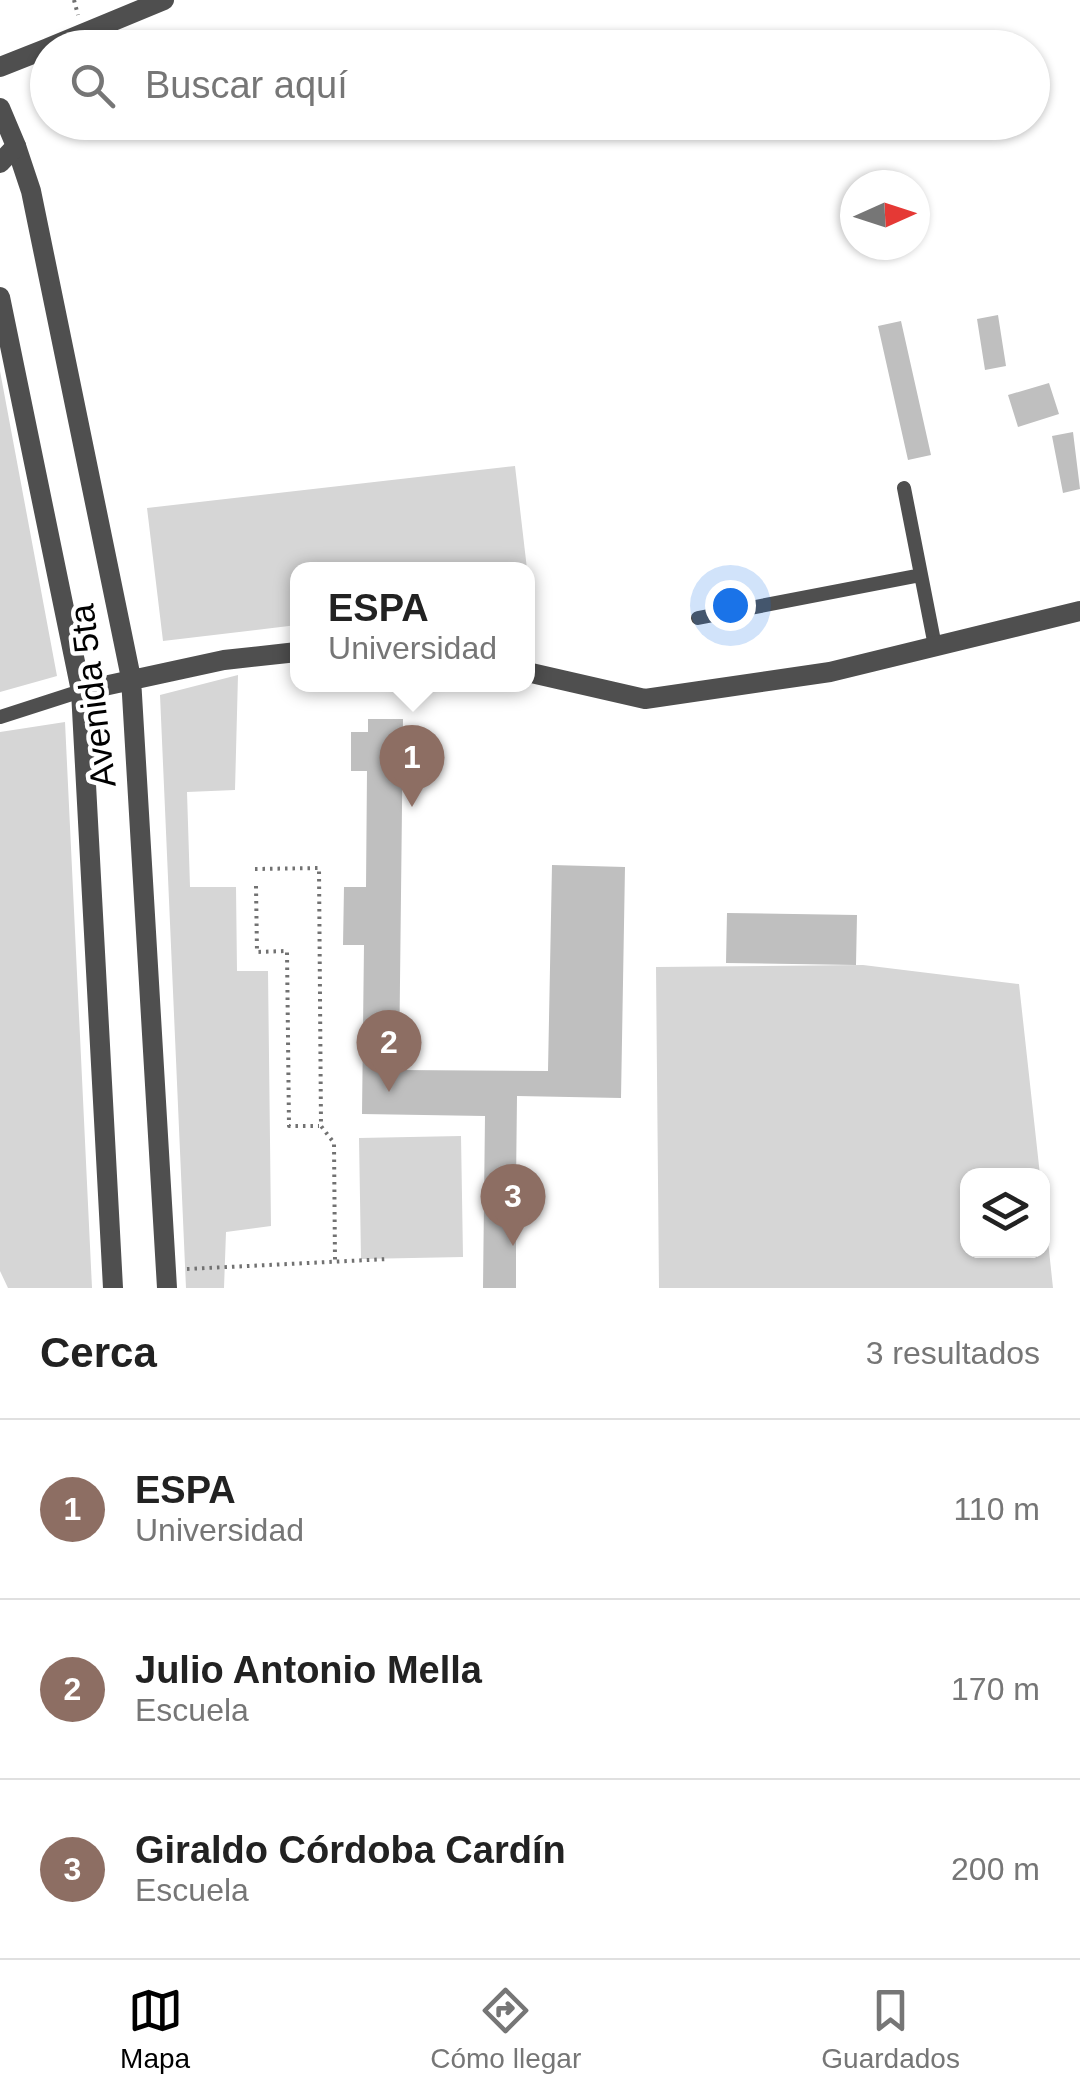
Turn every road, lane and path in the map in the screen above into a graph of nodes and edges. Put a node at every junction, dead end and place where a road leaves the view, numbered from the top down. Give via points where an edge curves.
1 (164, 0) edge
2 (92, 30) edge
3 (30, 55) edge
4 (0, 67) edge
5 (0, 108) edge
6 (16, 146) junction
7 (0, 164) edge
8 (0, 297) edge
9 (904, 488) dead end
10 (922, 575) junction
11 (1080, 611) edge
12 (698, 618) dead end
13 (936, 646) junction
14 (290, 653) edge
15 (535, 674) edge
16 (130, 678) junction
17 (81, 691) junction
18 (0, 717) edge
19 (256, 869) dead end
20 (256, 886) dead end
21 (321, 1126) junction
22 (386, 1258) dead end
23 (335, 1260) junction
24 (166, 1279) edge
25 (113, 1288) edge

1 - 2 street
3 - 4 street
5 - 6 street, Avenida 5ta
6 - 7 street
6 - 16 street, Avenida 5ta via 35,209
8 - 17 street, Avenida 5ta
9 - 10 lane
10 - 12 lane
10 - 13 lane
11 - 13 street
13 - 15 street via 830,672 644,700
14 - 16 street
16 - 17 street
16 - 24 street, Avenida 5ta
17 - 18 lane
17 - 25 street, Avenida 5ta
19 - 21 path via 319,868
20 - 21 path via 257,952 287,952 289,1126
21 - 23 path via 334,1143
22 - 23 path
23 - 24 path

